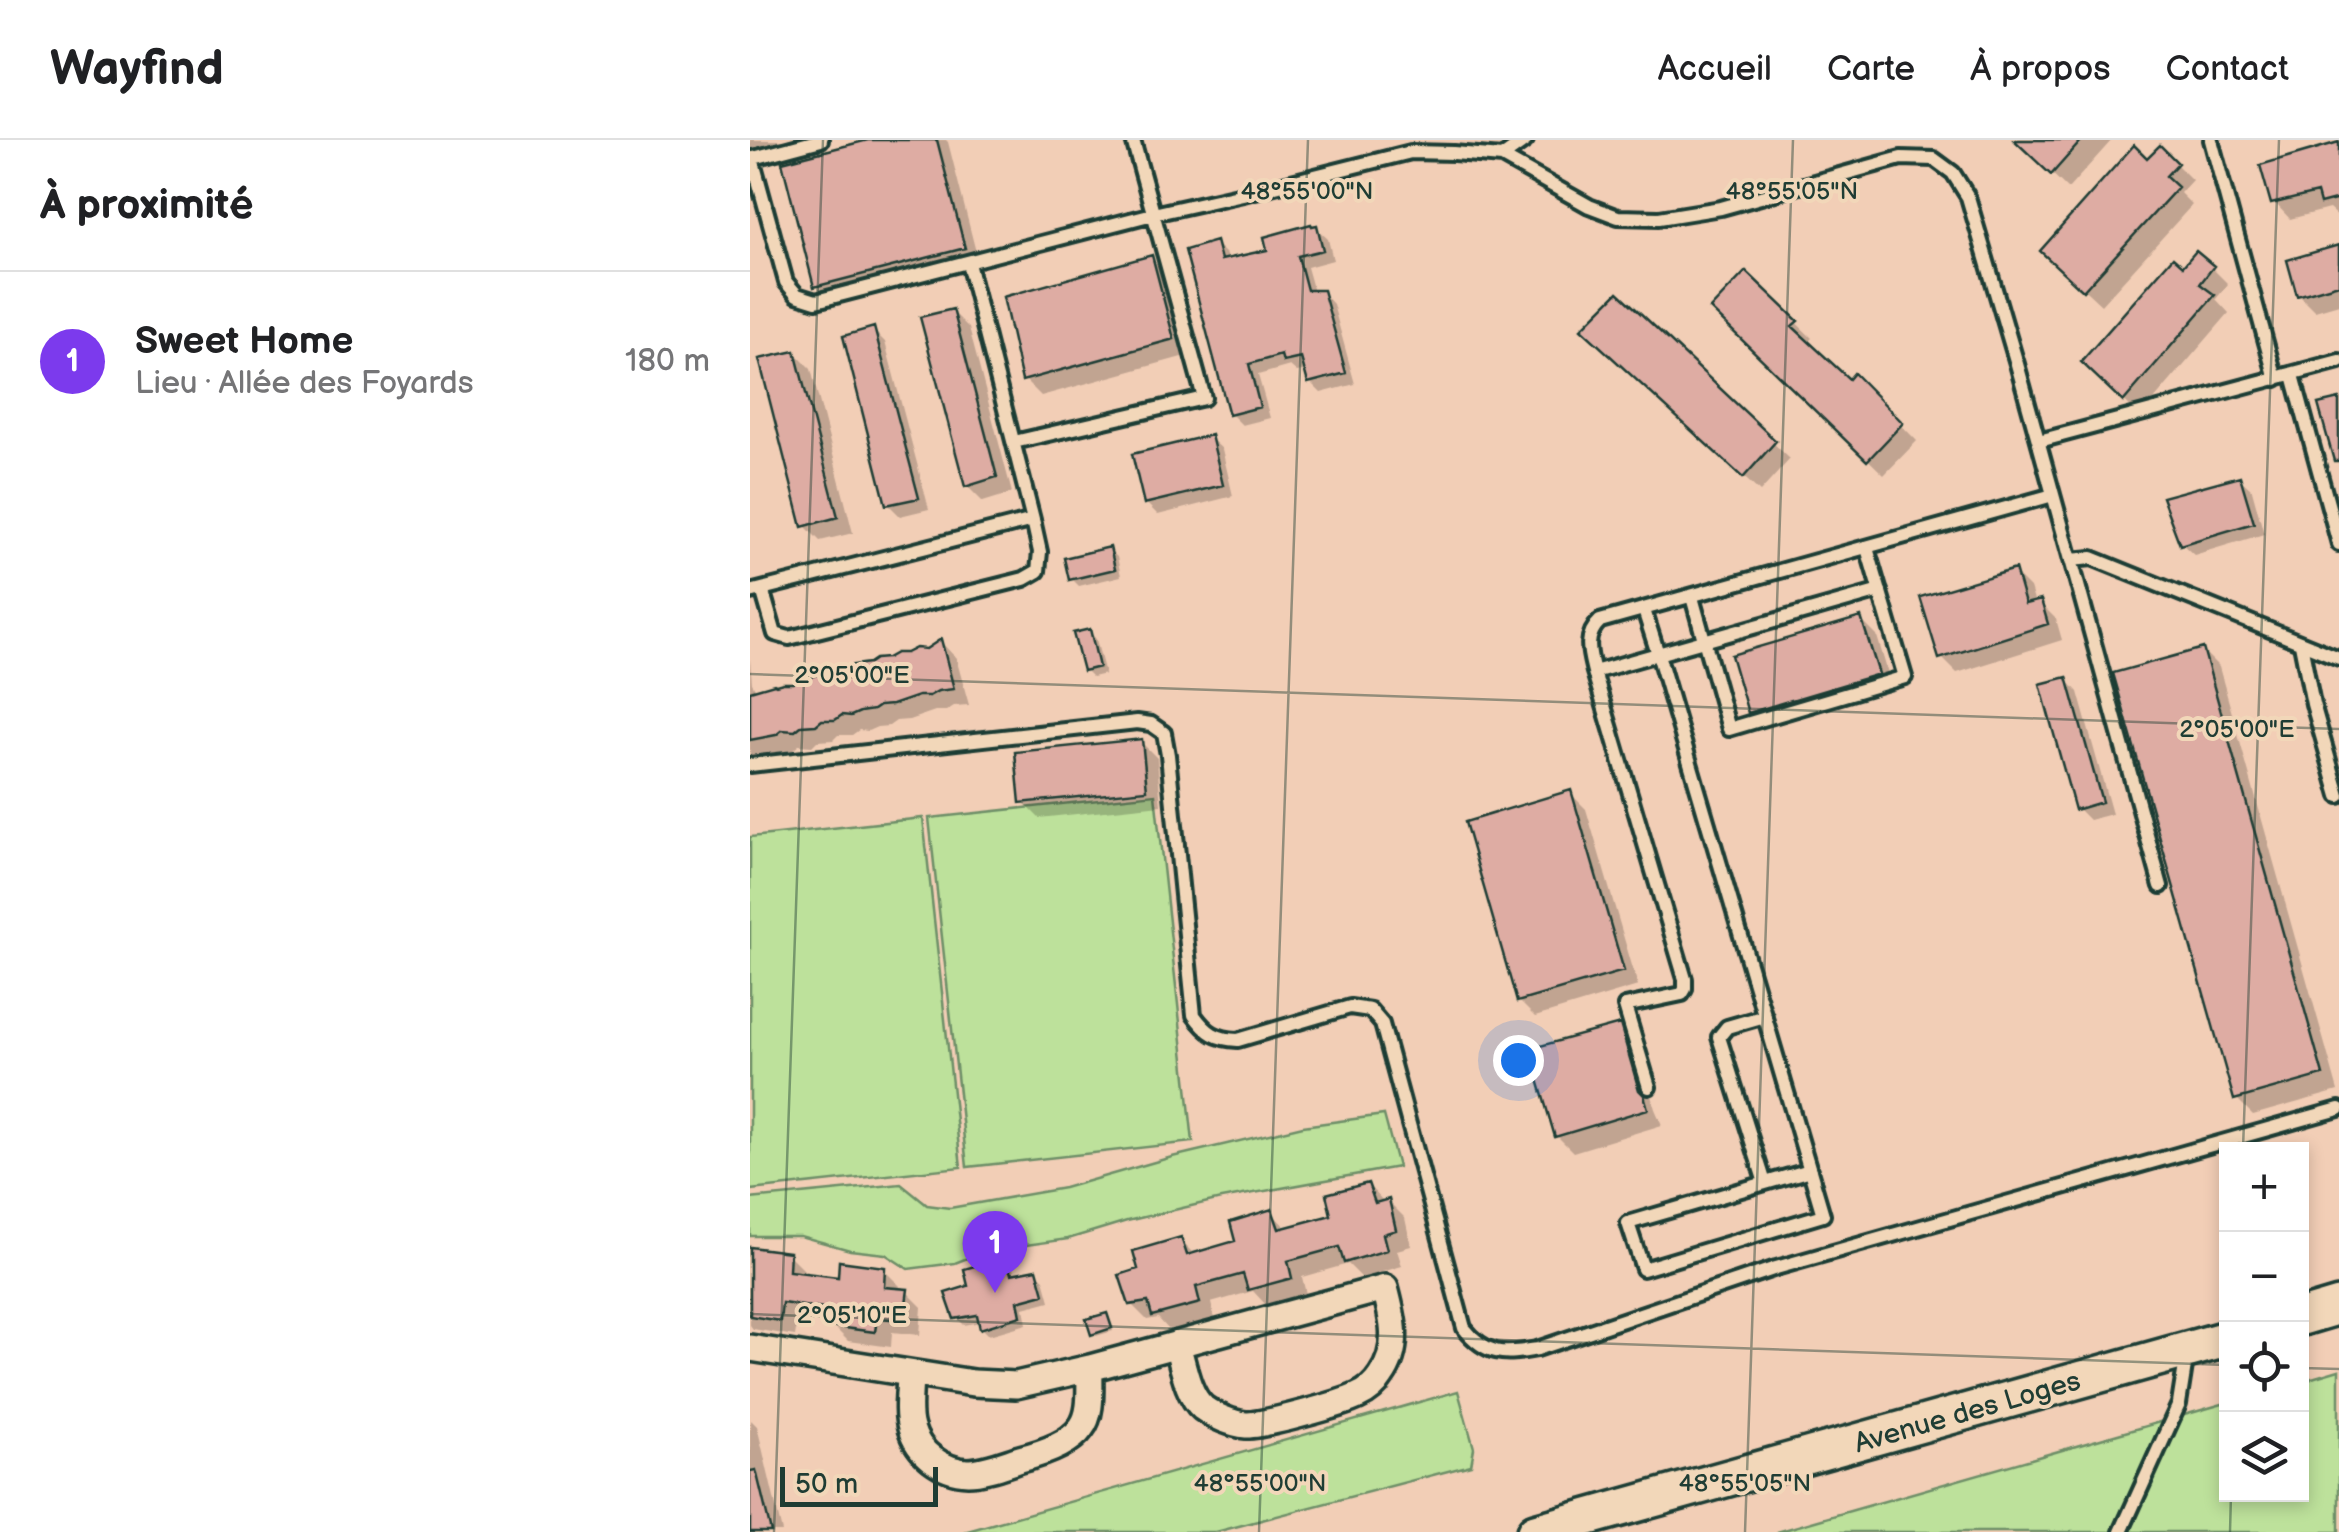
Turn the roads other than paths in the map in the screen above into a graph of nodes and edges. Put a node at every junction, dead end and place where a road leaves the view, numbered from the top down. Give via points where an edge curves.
1 (821, 140) edge
2 (1133, 140) edge
3 (1526, 140) edge
4 (2211, 140) edge
5 (1412, 146) edge
6 (1502, 157) junction
7 (751, 158) edge
8 (1153, 214) junction
9 (968, 263) junction
10 (2339, 361) edge
11 (2293, 375) junction
12 (2276, 379) junction
13 (2039, 441) junction
14 (1014, 442) junction
15 (2053, 495) junction
16 (1033, 520) junction
17 (2339, 544) edge
18 (1867, 548) junction
19 (2071, 560) junction
20 (756, 590) edge
21 (1880, 591) junction
22 (1692, 597) junction
23 (1644, 610) junction
24 (1704, 641) junction
25 (2301, 644) junction
26 (1658, 654) junction
27 (2339, 658) edge
28 (1594, 672) junction
29 (750, 765) edge
30 (2339, 796) edge
31 (2162, 886) dead end
32 (1764, 1016) junction
33 (1649, 1087) dead end
34 (2339, 1109) edge
35 (1810, 1170) junction
36 (1765, 1183) junction
37 (2339, 1306) edge
38 (2309, 1315) edge
39 (2219, 1341) edge
40 (1177, 1344) junction
41 (750, 1348) edge
42 (2188, 1350) junction
43 (1090, 1368) junction
44 (910, 1374) junction
45 (1535, 1532) edge
46 (2122, 1532) edge

1 - 7 lane
2 - 8 lane
3 - 6 lane
4 - 12 lane
5 - 6 lane
5 - 8 lane
6 - 13 lane via 1589,206 1645,218 1721,208 1902,158 1934,159 1968,197
7 - 9 lane via 786,282 797,295 816,301
8 - 9 lane
8 - 14 lane via 1204,398
9 - 14 lane
10 - 11 lane
11 - 12 lane
11 - 17 lane
12 - 13 lane
13 - 15 lane
14 - 16 lane
15 - 18 lane
15 - 19 lane
16 - 20 lane
16 - 20 lane via 1038,571 1024,579 790,638 775,634
18 - 21 lane
18 - 22 lane
19 - 25 lane via 2092,558
19 - 31 lane
21 - 24 lane
21 - 24 lane via 1905,678 1729,729
22 - 23 lane
22 - 24 lane
23 - 26 lane
23 - 28 lane via 1591,630
24 - 26 lane
25 - 27 lane
25 - 30 lane
26 - 28 lane
26 - 32 lane
28 - 33 lane via 1685,979 1682,994 1626,1006
29 - 34 lane via 1137,722 1164,733 1194,1015 1219,1039 1238,1040 1350,1007 1370,1010 1382,1024 1464,1328 1491,1351 1536,1348 1776,1268
32 - 35 lane
32 - 36 lane via 1727,1027 1720,1037
35 - 36 lane
35 - 36 lane via 1823,1215 1643,1269 1628,1223
37 - 38 main road
39 - 42 main road, Avenue des Loges
40 - 40 street via 1384,1288 1395,1337 1382,1376 1358,1396 1247,1425 1202,1407
40 - 43 street
41 - 44 street
42 - 45 main road, Avenue des Loges
42 - 46 lane via 2179,1404
43 - 44 street via 1016,1384
43 - 44 street via 1087,1417 1074,1436 1040,1454 971,1472 930,1459 918,1445 910,1426

